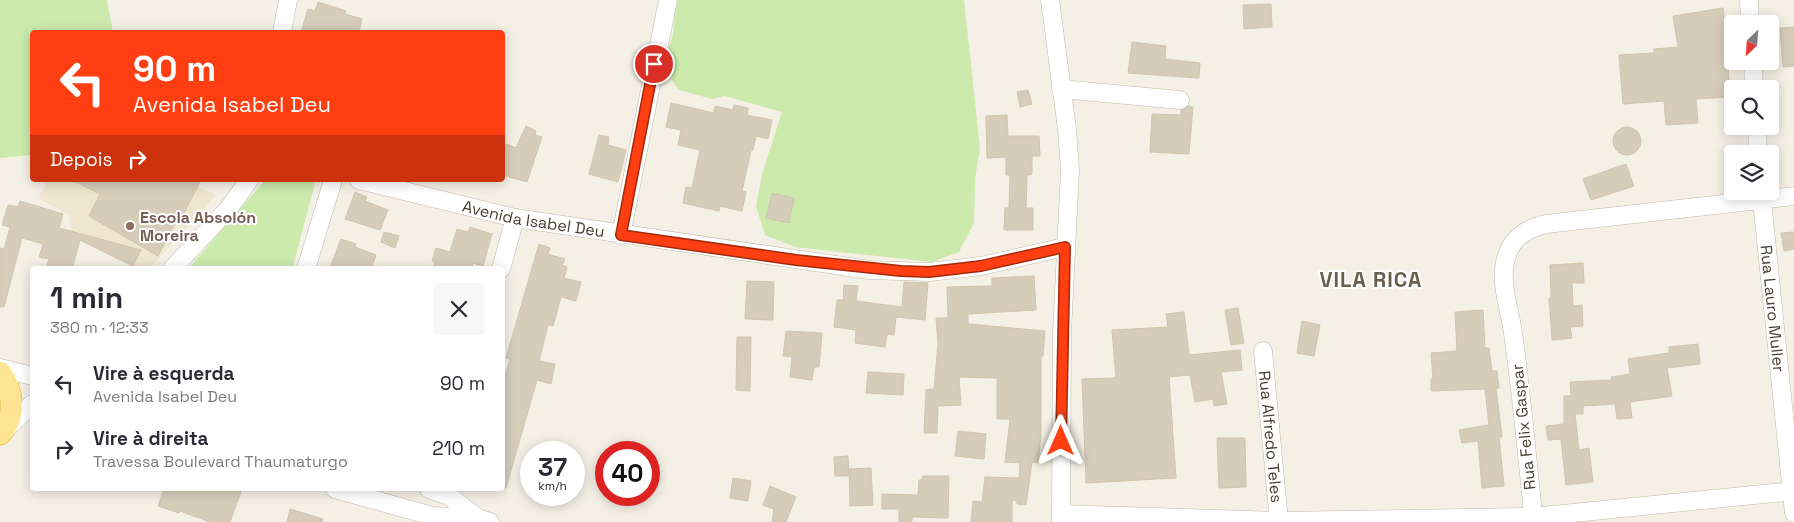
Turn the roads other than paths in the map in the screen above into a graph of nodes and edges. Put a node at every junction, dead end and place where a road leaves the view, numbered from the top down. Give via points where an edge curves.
1 (288, 0) edge
2 (668, 0) edge
3 (1050, 0) edge
4 (1749, 0) edge
5 (1750, 15) edge
6 (282, 30) edge
7 (1061, 89) junction
8 (1180, 100) dead end
9 (248, 182) edge
10 (332, 182) edge
11 (367, 182) edge
12 (1779, 196) edge
13 (1794, 196) edge
14 (1730, 200) edge
15 (1761, 200) edge
16 (515, 218) junction
17 (621, 235) junction
18 (1065, 247) junction
19 (175, 266) edge
20 (307, 266) edge
21 (502, 266) edge
22 (1263, 351) dead end
23 (0, 370) edge
24 (30, 376) edge
25 (30, 406) edge
26 (1, 433) edge
27 (344, 491) edge
28 (438, 491) edge
29 (1792, 491) edge
30 (1794, 514) edge
31 (1061, 518) edge
32 (1533, 519) edge
33 (484, 520) edge
34 (1279, 522) edge

1 - 6 street
2 - 17 street
3 - 7 street
4 - 5 street
7 - 8 street
7 - 18 street via 1070,170
9 - 19 street via 229,208
10 - 20 street
11 - 16 street, Avenida Isabel Deu
12 - 13 street
14 - 32 street, Rua Felix Gaspar via 1546,224 1529,228 1510,247 1504,268
15 - 29 street, Rua Lauro Muller
16 - 17 street, Avenida Isabel Deu
16 - 21 street
17 - 18 street, Avenida Isabel Deu via 805,262 929,272 981,266
18 - 31 street
22 - 34 street, Rua Alfredo Teles
23 - 24 street
23 - 26 main road via 12,398 10,416
25 - 26 street
27 - 33 street via 432,516
28 - 33 street
29 - 30 street, Rua Lauro Muller
29 - 32 street
31 - 34 street
32 - 34 street

